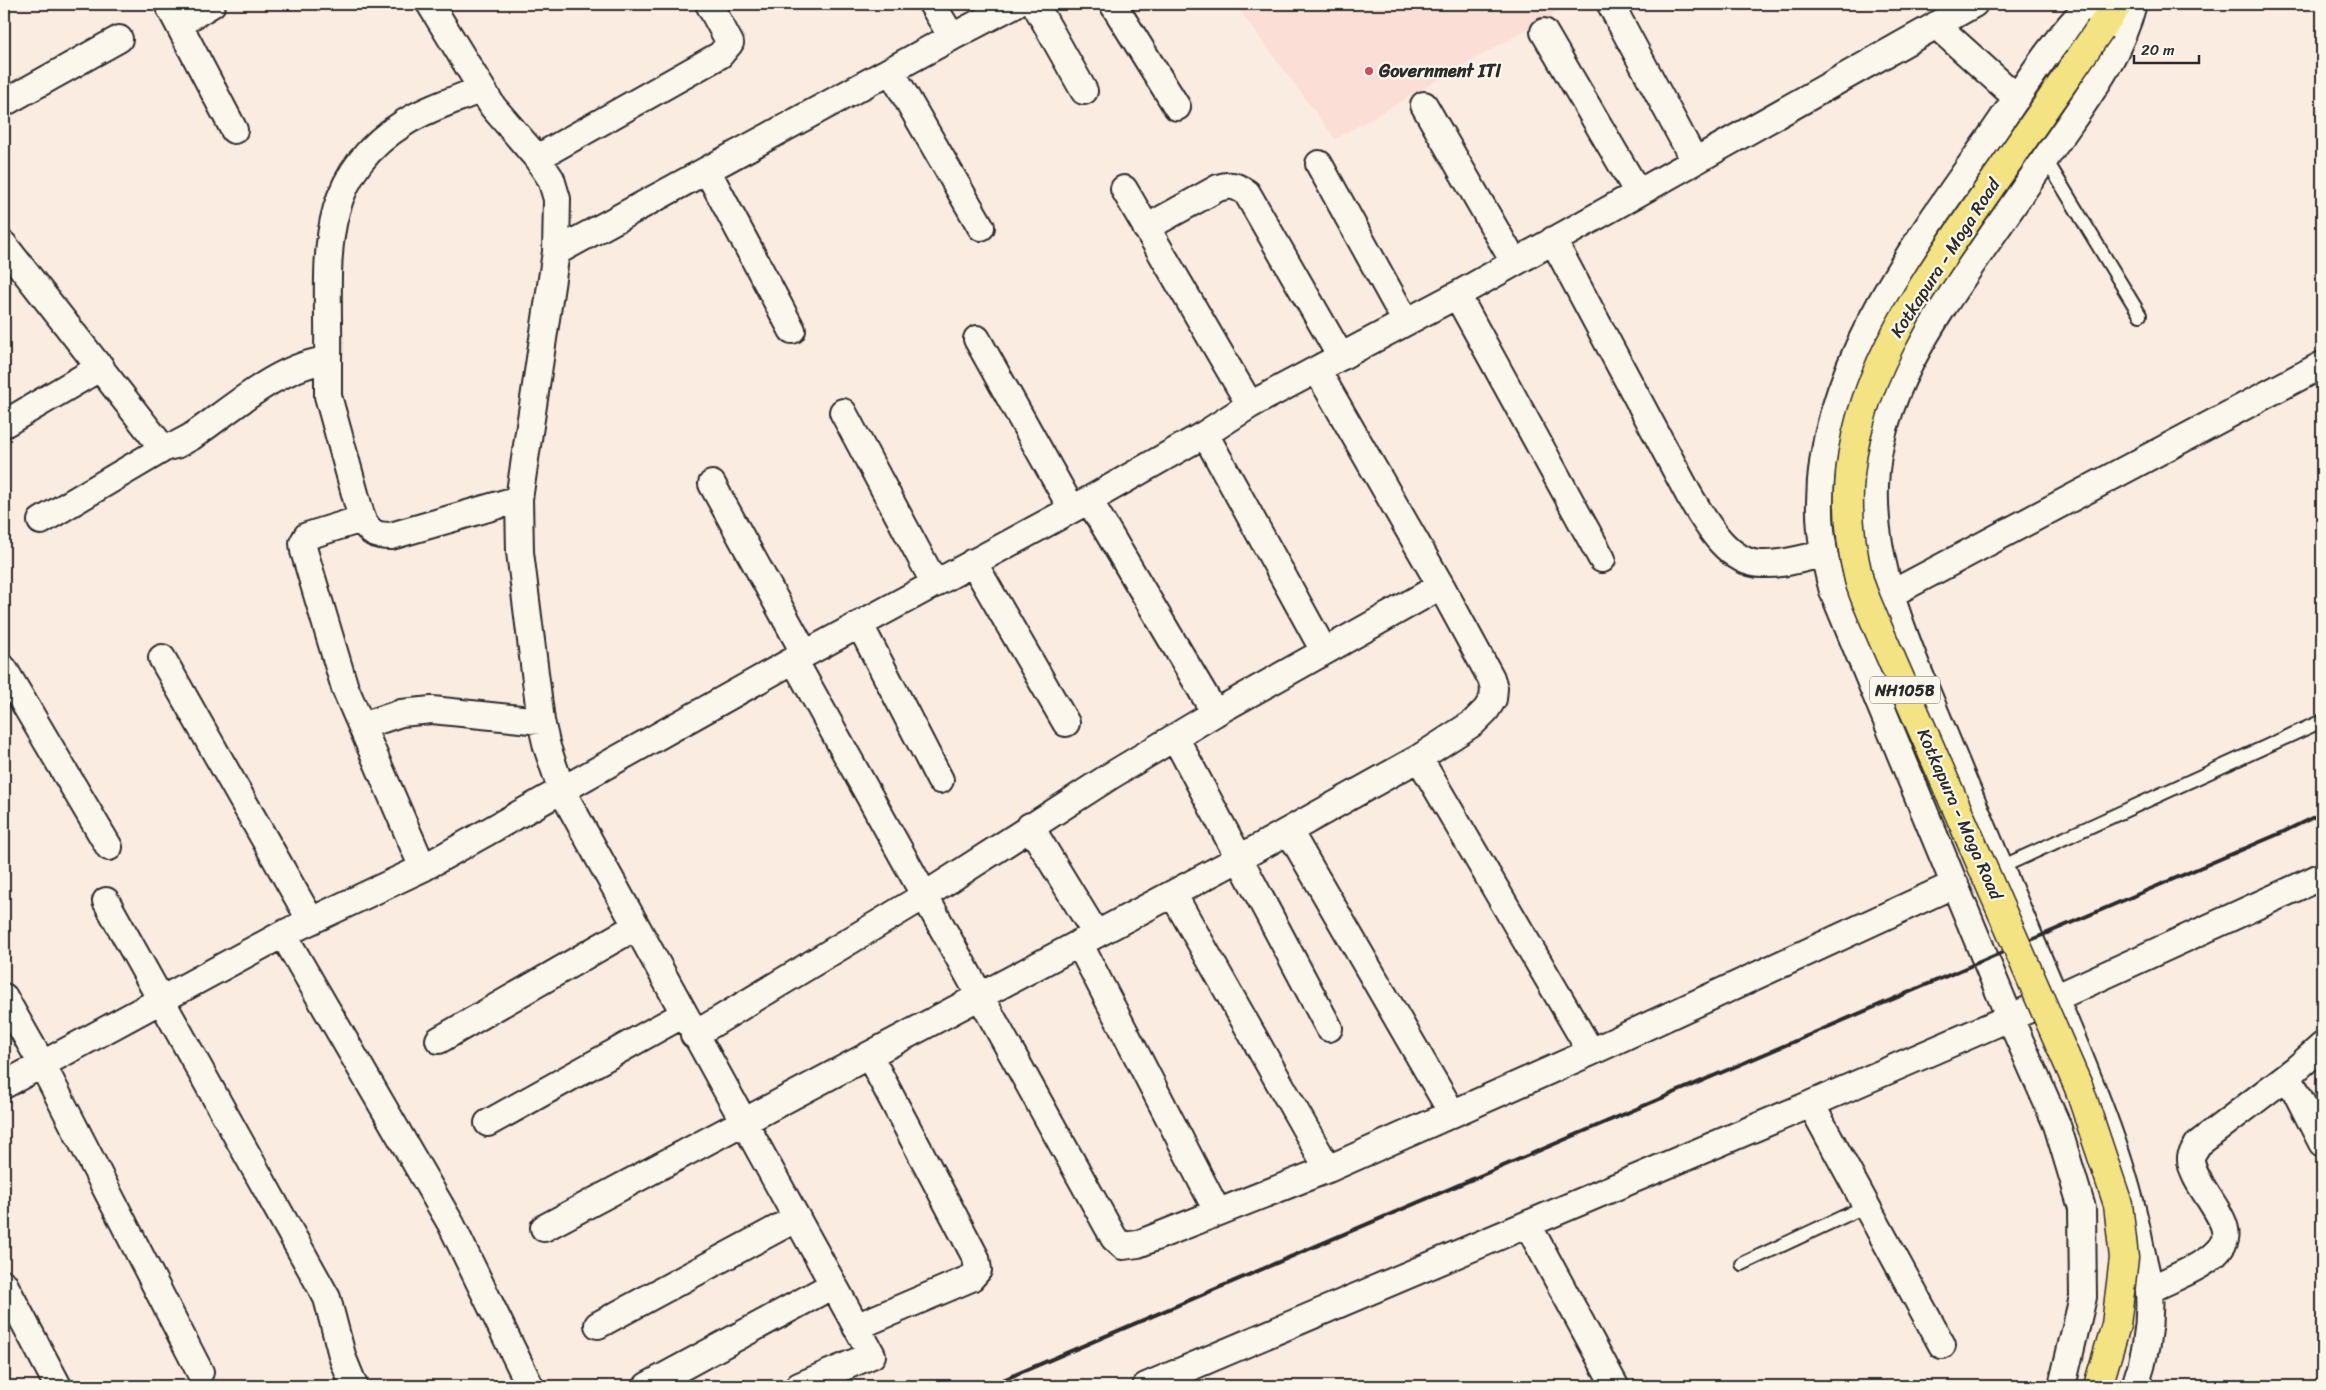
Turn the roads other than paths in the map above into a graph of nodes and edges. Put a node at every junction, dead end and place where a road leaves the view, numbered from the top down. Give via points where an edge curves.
1 (212, 4) edge
2 (430, 4) edge
3 (709, 4) edge
4 (932, 4) edge
5 (1015, 4) edge
6 (1035, 4) edge
7 (1113, 4) edge
8 (1974, 4) edge
9 (2090, 4) edge
10 (2118, 4) edge
11 (2133, 4) edge
12 (1611, 5) dead end
13 (174, 14) edge
14 (1936, 25) junction
15 (1544, 32) dead end
16 (952, 37) junction
17 (119, 39) dead end
18 (891, 71) junction
19 (481, 89) junction
20 (1084, 91) dead end
21 (2017, 98) junction
22 (4, 103) edge
23 (1424, 105) dead end
24 (1177, 107) dead end
25 (234, 130) dead end
26 (537, 158) junction
27 (2045, 158) junction
28 (1694, 160) junction
29 (1319, 164) dead end
30 (707, 170) junction
31 (1124, 189) dead end
32 (1637, 191) junction
33 (981, 227) dead end
34 (1146, 228) junction
35 (1553, 240) junction
36 (4, 245) edge
37 (556, 252) junction
38 (1514, 262) junction
39 (1457, 295) junction
40 (2140, 315) dead end
41 (1406, 322) junction
42 (792, 330) dead end
43 (977, 338) dead end
44 (1341, 357) junction
45 (328, 360) junction
46 (2322, 364) edge
47 (101, 367) junction
48 (1317, 370) junction
49 (1250, 405) junction
50 (843, 412) dead end
51 (4, 424) edge
52 (1204, 434) junction
53 (166, 447) junction
54 (712, 484) dead end
55 (519, 499) junction
56 (1080, 504) junction
57 (362, 519) junction
58 (41, 521) dead end
59 (1823, 554) junction
60 (1602, 559) dead end
61 (974, 562) junction
62 (935, 584) junction
63 (1441, 586) junction
64 (1891, 594) junction
65 (860, 626) junction
66 (1324, 651) junction
67 (799, 657) junction
68 (162, 658) dead end
69 (4, 669) edge
70 (1215, 713) junction
71 (541, 721) junction
72 (2322, 721) edge
73 (1066, 724) dead end
74 (362, 726) junction
75 (1175, 738) junction
76 (1419, 758) junction
77 (940, 780) dead end
78 (562, 791) junction
79 (1030, 826) junction
80 (1289, 831) junction
81 (109, 847) dead end
82 (1238, 859) junction
83 (423, 868) junction
84 (1999, 868) junction
85 (2322, 876) edge
86 (1955, 884) junction
87 (1173, 894) junction
88 (924, 896) junction
89 (106, 901) dead end
90 (310, 921) junction
91 (635, 927) junction
92 (283, 934) junction
93 (1087, 939) junction
94 (982, 995) junction
95 (4, 997) edge
96 (2055, 998) junction
97 (160, 999) junction
98 (2009, 1016) junction
99 (689, 1024) junction
100 (1329, 1028) dead end
101 (439, 1040) dead end
102 (2322, 1046) edge
103 (1591, 1052) junction
104 (869, 1055) junction
105 (42, 1064) junction
106 (2288, 1076) junction
107 (4, 1084) edge
108 (1811, 1104) junction
109 (1452, 1113) junction
110 (488, 1123) dead end
111 (743, 1123) junction
112 (2322, 1143) edge
113 (1328, 1169) junction
114 (1866, 1206) junction
115 (1217, 1211) junction
116 (797, 1218) junction
117 (1528, 1225) junction
118 (544, 1228) dead end
119 (1742, 1264) dead end
120 (4, 1284) edge
121 (833, 1285) junction
122 (2149, 1290) junction
123 (598, 1325) dead end
124 (856, 1327) junction
125 (1942, 1345) dead end
126 (200, 1372) dead end
127 (58, 1386) edge
128 (354, 1386) edge
129 (530, 1386) edge
130 (647, 1386) edge
131 (799, 1386) edge
132 (1146, 1386) edge
133 (1615, 1386) edge
134 (2062, 1386) edge
135 (2098, 1386) edge
136 (2135, 1386) edge

1 - 13 street
2 - 19 street
3 - 26 street via 730,42 720,55
4 - 16 street
5 - 16 street
6 - 20 street
7 - 24 street
8 - 14 street
9 - 21 street via 2057,41
10 - 135 highway, Kotkapura - Moga Road / NH105B, bridge via 1921,290 1886,350 1865,405 1854,449 1849,490 1860,581 2079,1088 2118,1204 2124,1258 2116,1325
11 - 27 street via 2113,59
12 - 28 street
13 - 25 street
14 - 21 street
14 - 28 street
15 - 32 street
16 - 18 street
17 - 22 street
18 - 30 street
18 - 33 street
19 - 26 street via 493,108
19 - 45 street via 406,121 378,140 348,178 338,203 329,246
21 - 59 street via 1939,210 1857,348 1834,412 1824,456 1820,502
23 - 38 street
26 - 37 street via 551,179 556,199
27 - 40 lane
27 - 64 street via 1916,350 1887,420 1875,482 1876,528
28 - 32 street
29 - 41 street
30 - 37 street
30 - 42 street
31 - 34 street
32 - 35 street
34 - 44 street via 1218,188 1237,186 1247,192
34 - 49 street
35 - 38 street
35 - 59 street via 1689,495 1724,546 1745,560 1760,564 1779,564
36 - 47 street
37 - 55 street
38 - 39 street
39 - 41 street
39 - 60 street
41 - 44 street
43 - 56 street
44 - 48 street
45 - 53 street via 310,362 286,372 191,437
45 - 57 street via 328,396
46 - 64 street
47 - 51 street
47 - 53 street via 158,442
48 - 49 street
48 - 63 street
49 - 52 street
50 - 62 street
52 - 56 street
52 - 66 street
53 - 58 street
54 - 67 street
55 - 57 street via 391,536 378,536 369,531
55 - 71 street via 520,552
56 - 61 street
56 - 70 street
57 - 74 street via 317,532 307,536 302,543 340,672
59 - 86 street via 1833,591
61 - 62 street
61 - 73 street
62 - 65 street
63 - 66 street
63 - 76 street via 1494,688 1486,710 1473,723
64 - 84 street via 1910,653
65 - 67 street
65 - 77 street
66 - 70 street
67 - 78 street
67 - 88 street
68 - 90 street
69 - 81 street
70 - 75 street
71 - 74 street via 432,710 401,713
71 - 78 street via 546,747
72 - 84 lane
74 - 83 street
75 - 79 street
75 - 82 street
76 - 80 street
76 - 103 street
78 - 83 street
78 - 91 street
79 - 88 street
79 - 93 street
80 - 82 street
80 - 109 street
82 - 87 street
82 - 100 street
83 - 90 street
84 - 96 street
85 - 96 street
86 - 98 street
86 - 103 street
87 - 93 street
87 - 113 street
88 - 94 street
88 - 99 street
89 - 97 street
90 - 92 street
91 - 99 street
91 - 101 street
92 - 97 street
92 - 129 street via 451,1224
93 - 94 street
93 - 115 street
94 - 104 street
94 - 115 street via 1118,1242 1123,1246 1138,1244
95 - 105 street
96 - 98 street
96 - 122 street via 2100,1104 2132,1203
97 - 105 street
97 - 128 street via 327,1298 342,1359
98 - 108 street
98 - 134 street via 2057,1125 2082,1208 2083,1297
99 - 110 street
99 - 111 street
102 - 106 street
103 - 109 street
104 - 111 street
104 - 124 street via 976,1258 978,1270 971,1278
105 - 107 street
105 - 126 street
106 - 112 street
106 - 122 street via 2198,1144 2191,1157 2194,1172 2221,1219 2226,1232 2224,1244 2201,1264
108 - 114 street
108 - 117 street
109 - 113 street
111 - 116 street
111 - 118 street
113 - 115 street
114 - 119 lane
114 - 125 street
116 - 121 street
116 - 123 street
117 - 132 street
117 - 133 street
120 - 127 street
121 - 124 street
121 - 130 street
122 - 136 street via 2146,1354
124 - 131 street via 872,1355

